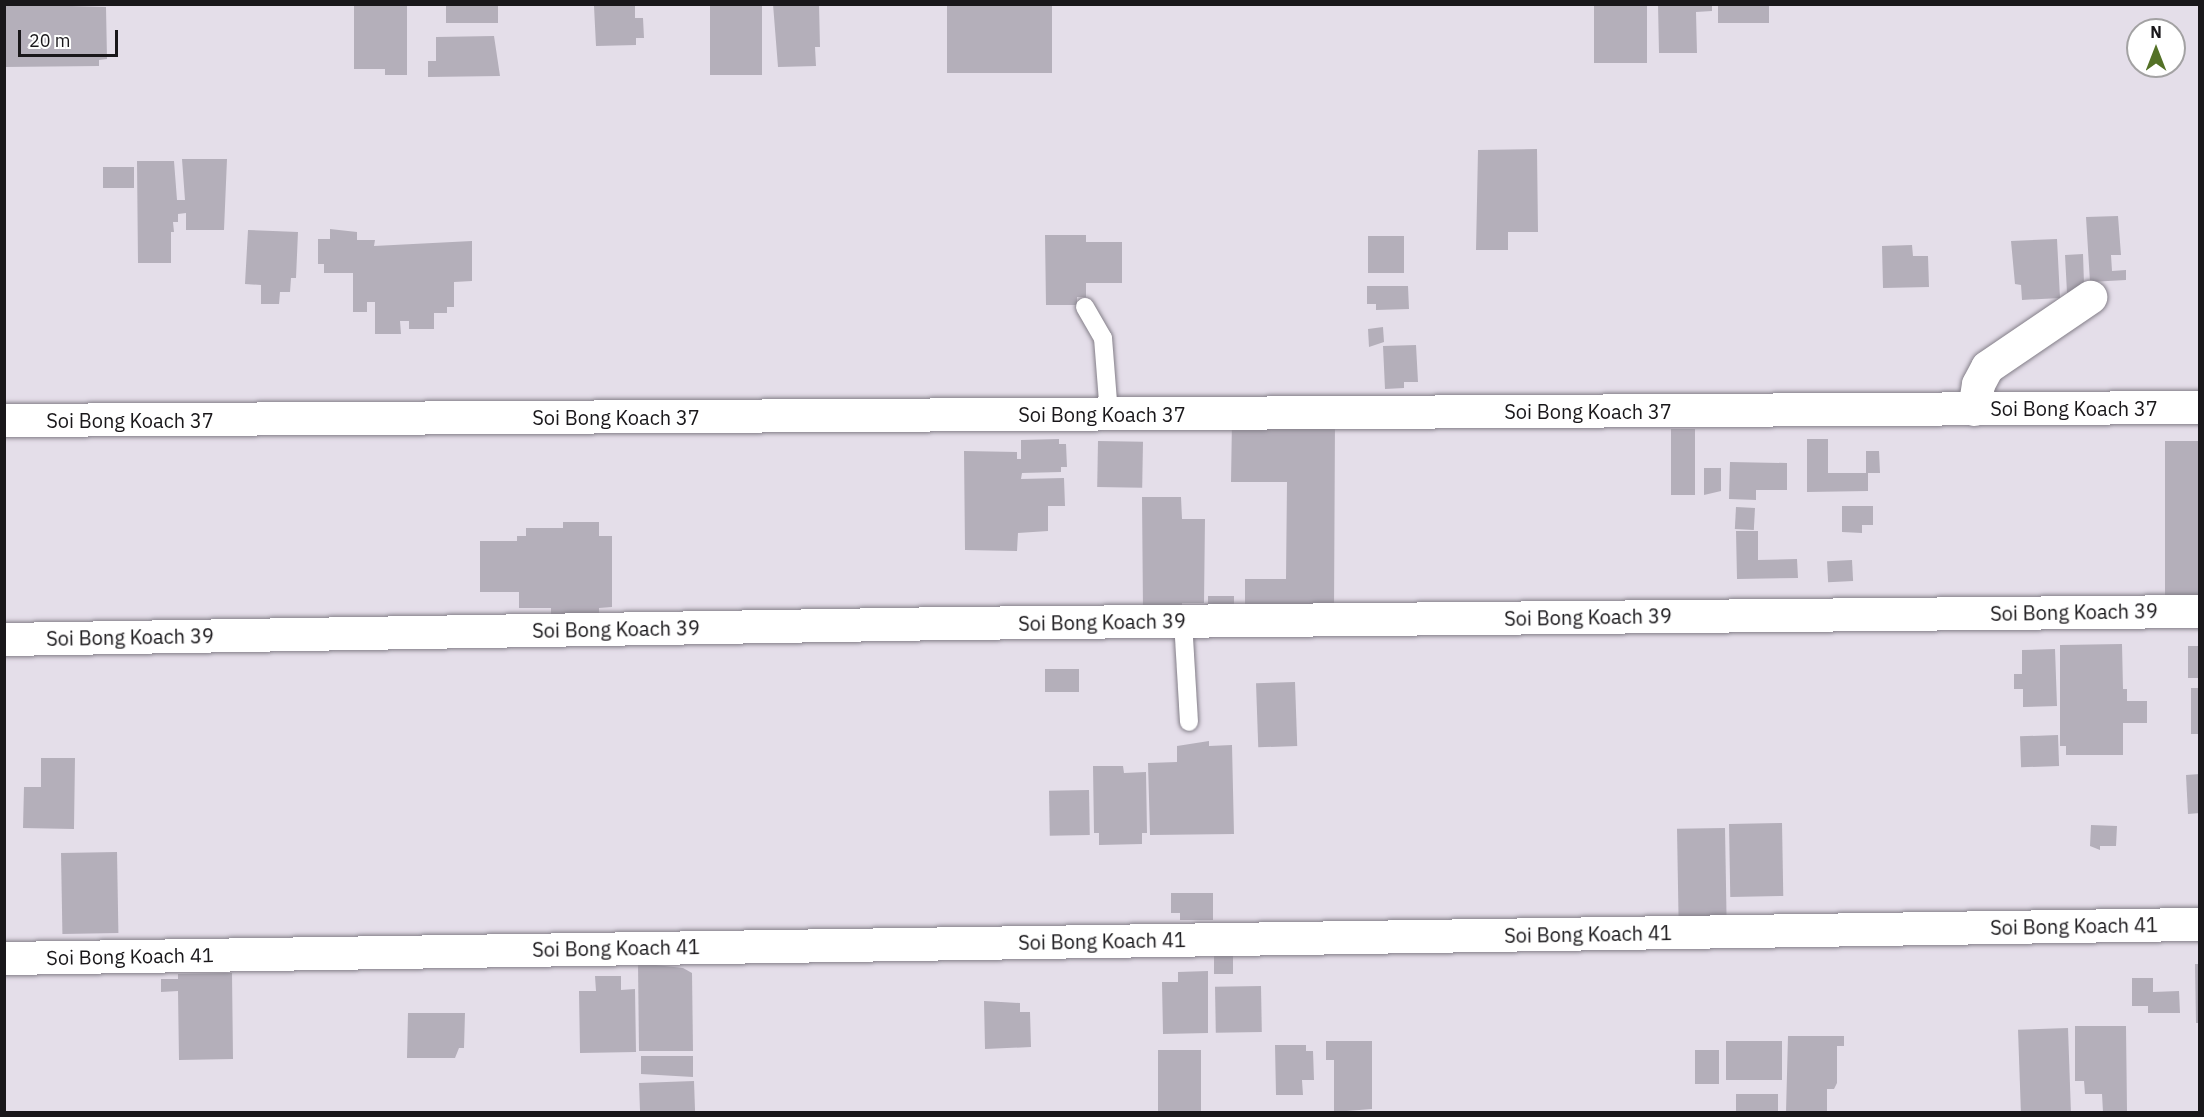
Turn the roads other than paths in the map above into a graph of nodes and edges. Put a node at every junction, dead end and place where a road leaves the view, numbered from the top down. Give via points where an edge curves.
1 (2090, 297) dead end
2 (1085, 307) dead end
3 (2199, 407) edge
4 (1974, 409) junction
5 (1109, 414) junction
6 (4, 420) edge
7 (2199, 611) edge
8 (1183, 621) junction
9 (4, 639) edge
10 (1189, 722) dead end
11 (2199, 924) edge
12 (4, 958) edge

1 - 4 street via 1987,367 1978,384
2 - 5 lane via 1103,338
3 - 4 street, Soi Bong Koach 37
4 - 5 street, Soi Bong Koach 37
5 - 6 street, Soi Bong Koach 37
7 - 8 street, Soi Bong Koach 39
8 - 9 street, Soi Bong Koach 39
8 - 10 lane
11 - 12 street, Soi Bong Koach 41

